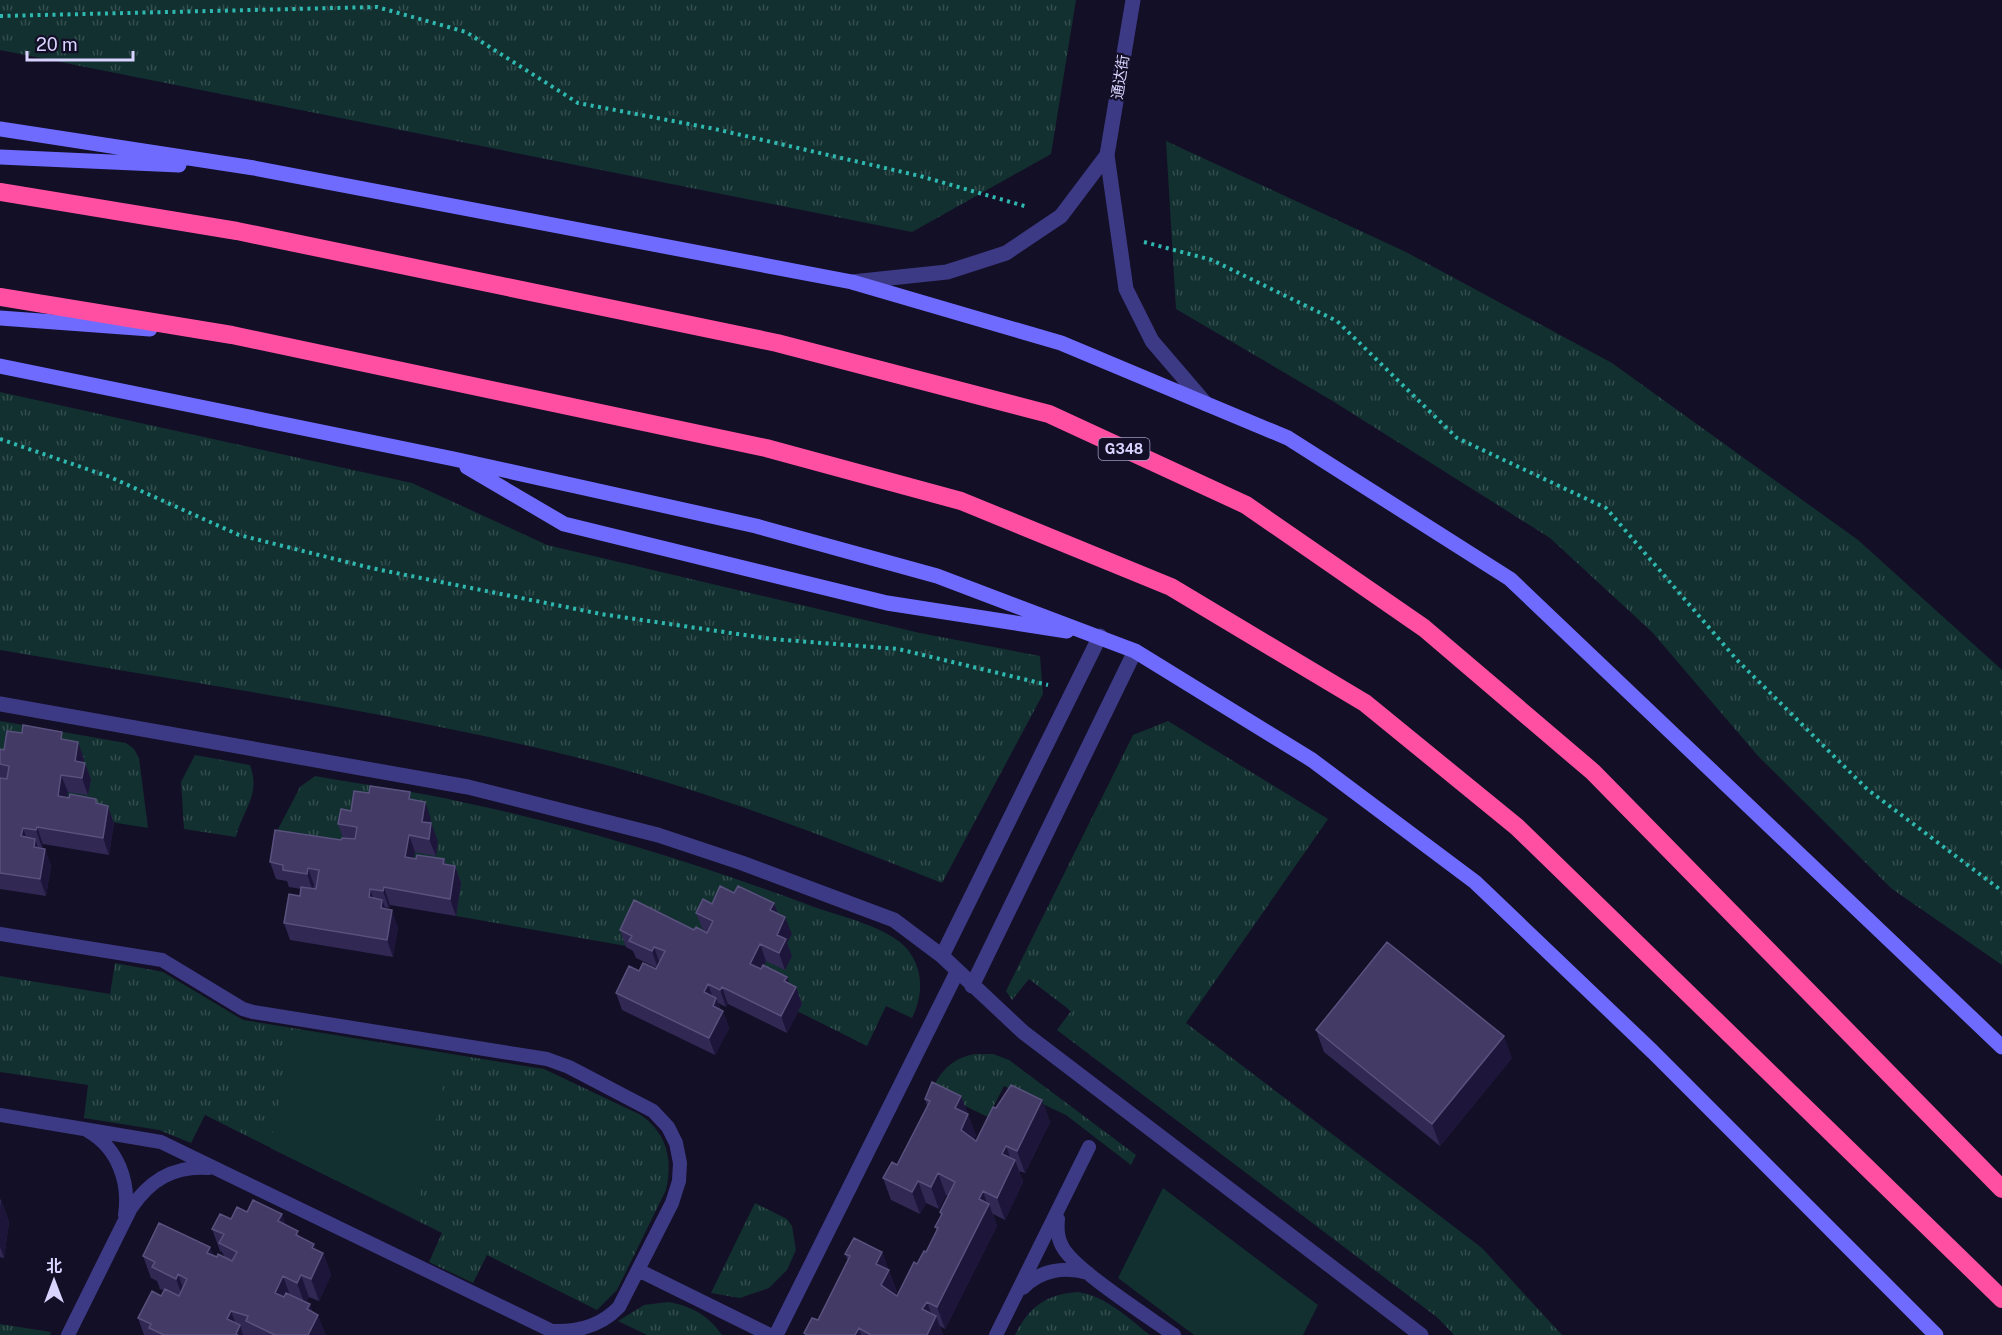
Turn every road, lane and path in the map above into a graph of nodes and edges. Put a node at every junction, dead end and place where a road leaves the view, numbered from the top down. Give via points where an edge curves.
1 (1133, 0) edge
2 (0, 16) edge
3 (0, 129) edge
4 (1107, 155) junction
5 (0, 158) edge
6 (254, 168) junction
7 (0, 192) edge
8 (1061, 216) junction
9 (1117, 234) junction
10 (852, 282) junction
11 (0, 297) edge
12 (0, 318) edge
13 (232, 335) junction
14 (0, 366) edge
15 (1206, 404) junction
16 (0, 439) edge
17 (454, 459) junction
18 (1100, 636) junction
19 (1135, 651) junction
20 (1072, 691) junction
21 (0, 704) edge
22 (2002, 891) edge
23 (0, 934) edge
24 (942, 956) junction
25 (957, 972) junction
26 (972, 986) junction
27 (2002, 1047) edge
28 (0, 1114) edge
29 (82, 1128) junction
30 (1089, 1147) dead end
31 (219, 1170) junction
32 (2002, 1188) edge
33 (1061, 1209) junction
34 (123, 1226) junction
35 (638, 1270) junction
36 (1090, 1274) junction
37 (1017, 1294) junction
38 (2002, 1299) edge
39 (68, 1335) edge
40 (770, 1335) edge
41 (776, 1335) edge
42 (996, 1335) edge
43 (1174, 1335) edge
44 (1421, 1335) edge
45 (1936, 1335) edge

1 - 4 street, 通达街
2 - 8 path via 377,7 466,32 578,103 715,129 920,176
3 - 6 street
4 - 8 street
4 - 9 street
5 - 6 street
6 - 10 street
7 - 32 highway, G348 via 237,231 777,343 1049,414 1246,505 1424,628 1593,772
8 - 10 street via 1006,253 947,272
9 - 15 street via 1126,289 1152,341
9 - 22 path via 1212,261 1337,321 1457,438 1606,508 1737,660 1867,789
10 - 15 street via 1061,343
11 - 13 highway
12 - 13 street
13 - 38 highway via 766,448 961,501 1171,587 1365,703 1516,827
14 - 17 street
15 - 27 street via 1288,438 1510,579
16 - 20 path via 110,477 239,535 371,568 601,614 772,639 898,649
17 - 18 street via 767,529 937,576
17 - 18 street via 564,524 887,603
18 - 19 street
18 - 20 street
19 - 26 street
19 - 45 street via 1312,759 1475,882 1653,1052
20 - 24 street
21 - 24 street via 443,782 594,818 742,863 870,910 894,920
23 - 35 lane via 162,960 253,1012 547,1059 643,1105 661,1118 673,1135 680,1172 677,1192
24 - 25 street
25 - 26 street
25 - 41 street
26 - 44 street via 1023,1032
28 - 29 lane
29 - 31 lane via 161,1142
29 - 34 lane via 105,1144 121,1168 127,1200
30 - 33 lane
31 - 34 lane via 181,1169 153,1182 143,1191
31 - 35 lane via 552,1331 579,1330 603,1320 619,1307
33 - 36 lane via 1061,1244
33 - 37 lane
34 - 39 lane
35 - 40 lane
36 - 37 lane via 1070,1269 1052,1271 1034,1278
36 - 43 lane
37 - 42 lane

